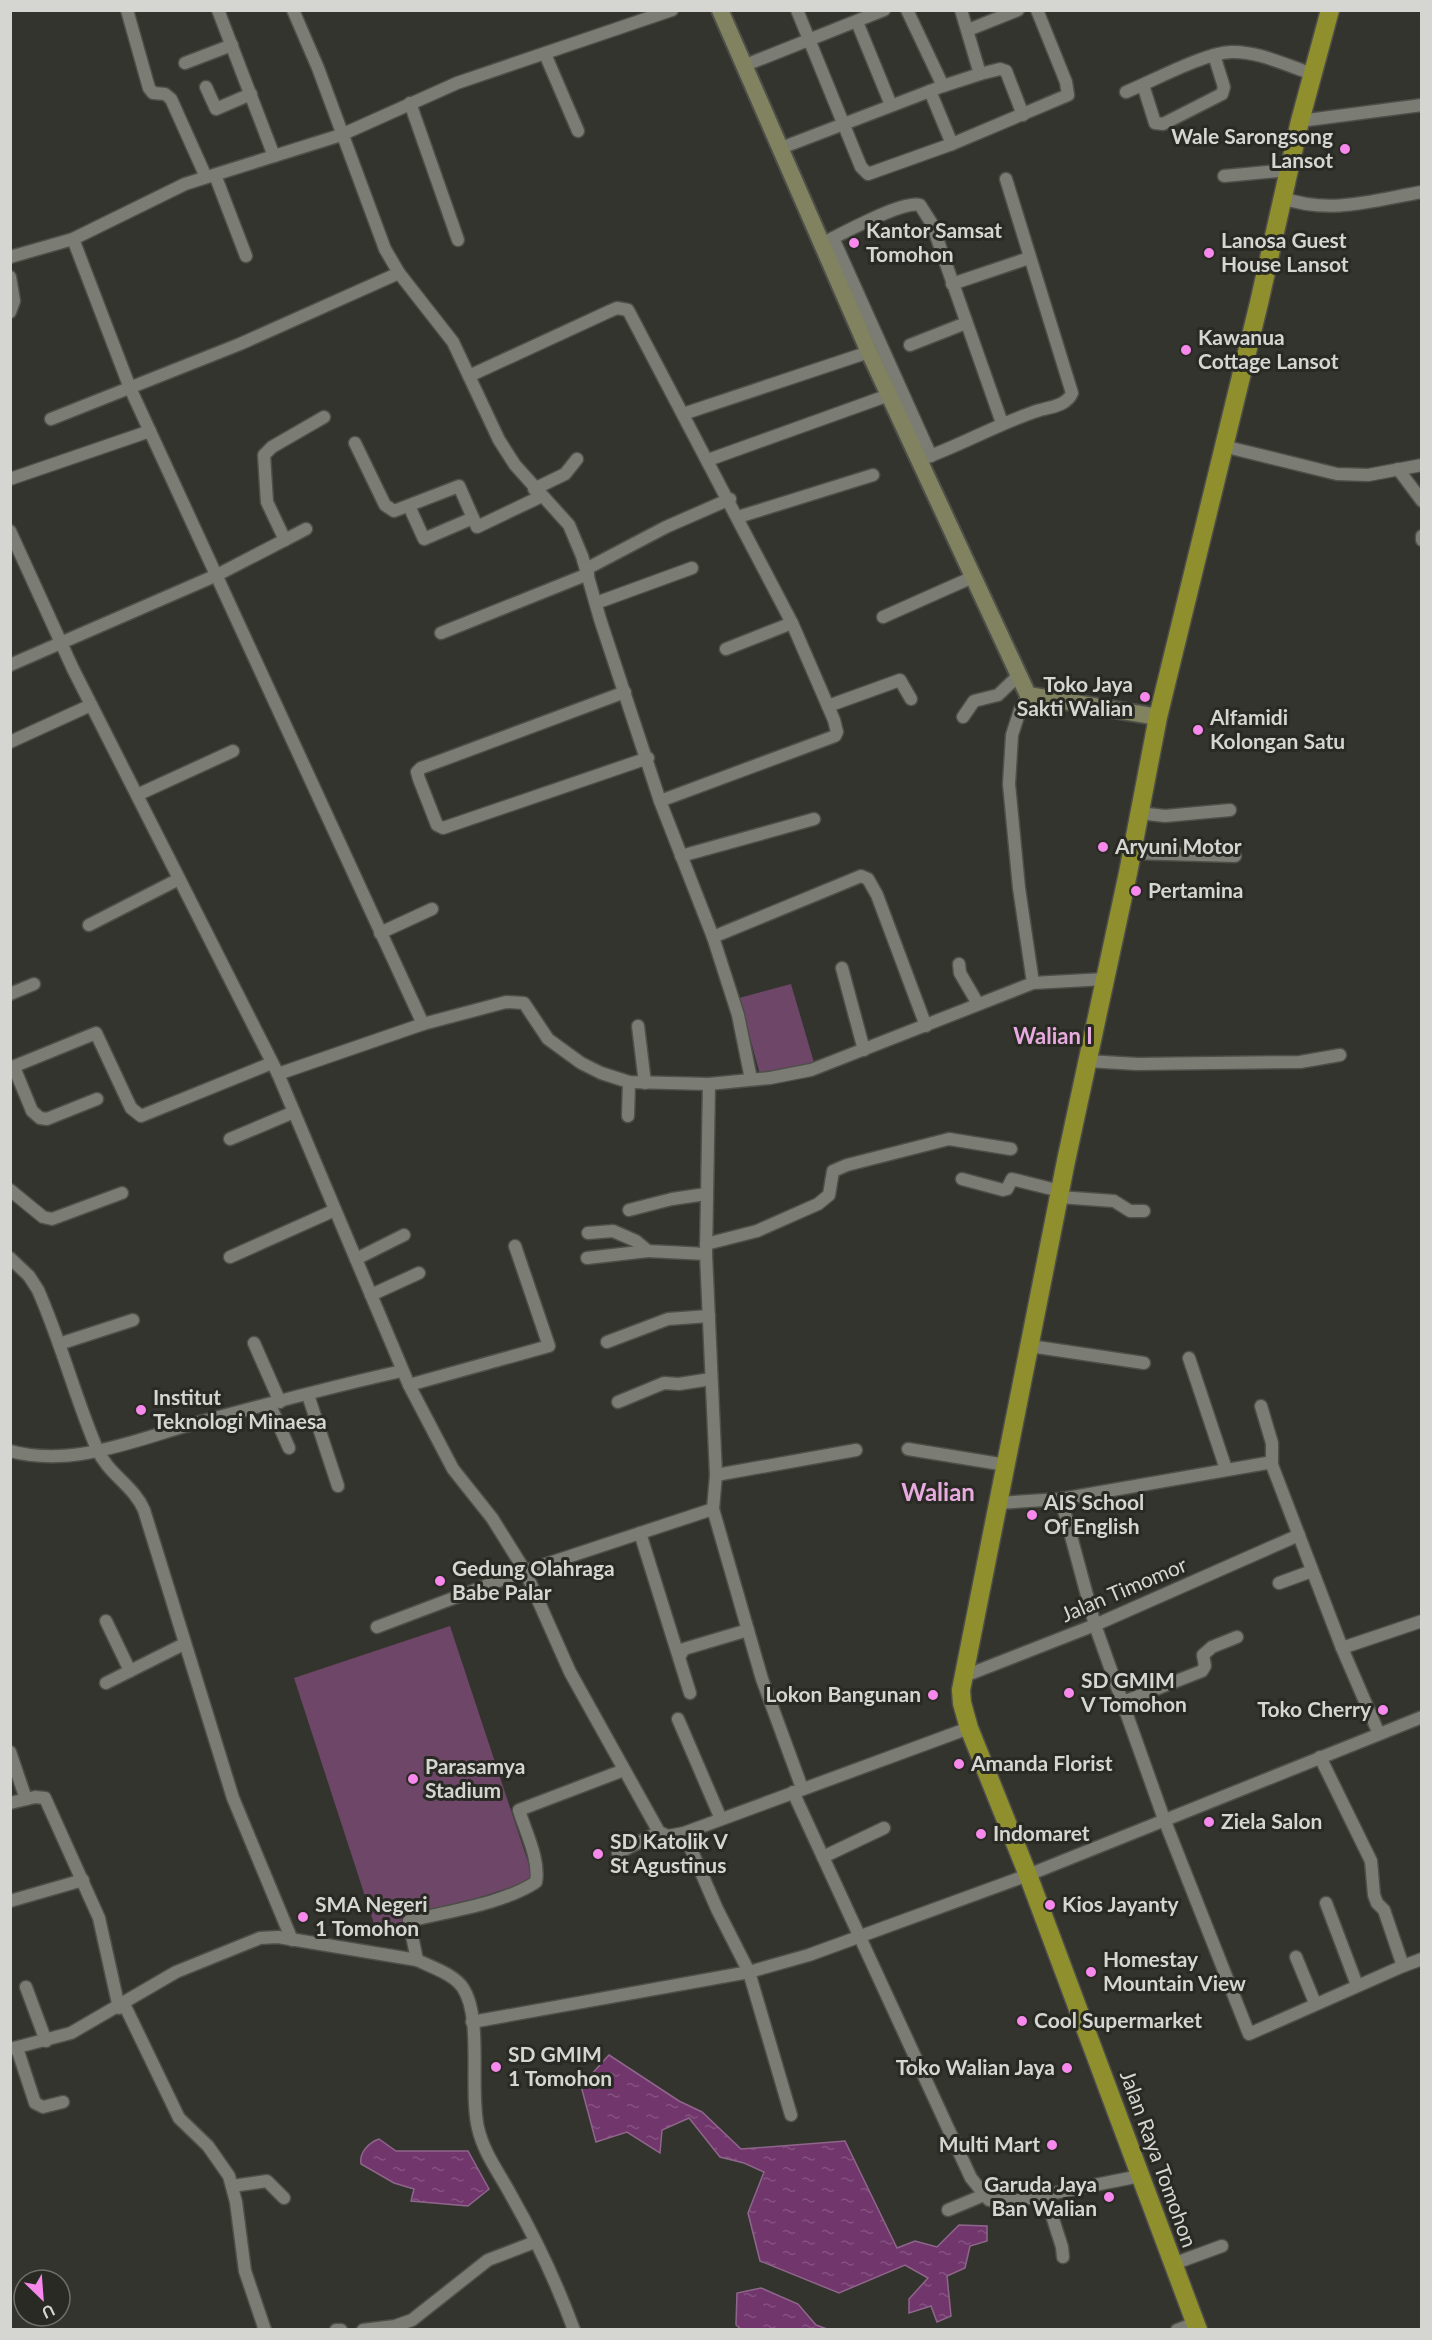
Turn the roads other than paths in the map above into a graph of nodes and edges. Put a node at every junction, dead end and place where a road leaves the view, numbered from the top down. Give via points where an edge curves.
1 (127, 10) edge
2 (218, 10) edge
3 (293, 10) edge
4 (672, 10) edge
5 (720, 10) edge
6 (797, 10) edge
7 (884, 10) edge
8 (907, 10) edge
9 (961, 10) edge
10 (1018, 10) edge
11 (1037, 10) edge
12 (1330, 10) edge
13 (856, 22) junction
14 (968, 30) junction
15 (809, 41) junction
16 (232, 45) junction
17 (545, 54) junction
18 (1214, 56) junction
19 (185, 63) dead end
20 (743, 66) junction
21 (980, 74) junction
22 (1313, 74) junction
23 (1143, 85) junction
24 (943, 86) junction
25 (206, 87) dead end
26 (930, 91) junction
27 (1126, 92) dead end
28 (251, 94) junction
29 (410, 103) junction
30 (891, 105) junction
31 (1422, 105) edge
32 (1023, 115) junction
33 (1300, 121) junction
34 (843, 123) junction
35 (578, 131) dead end
36 (341, 135) junction
37 (952, 144) junction
38 (781, 148) junction
39 (274, 156) junction
40 (1289, 170) junction
41 (210, 176) junction
42 (1224, 176) dead end
43 (1006, 179) dead end
44 (1422, 192) edge
45 (1283, 198) junction
46 (73, 239) junction
47 (458, 240) dead end
48 (827, 241) junction
49 (246, 255) dead end
50 (10, 257) edge
51 (1029, 258) junction
52 (399, 273) junction
53 (10, 277) edge
54 (952, 284) junction
55 (10, 312) edge
56 (966, 323) junction
57 (910, 345) dead end
58 (869, 352) junction
59 (469, 376) junction
60 (130, 388) junction
61 (889, 395) junction
62 (684, 414) junction
63 (324, 417) dead end
64 (51, 419) dead end
65 (1002, 423) junction
66 (150, 431) junction
67 (355, 443) dead end
68 (1223, 446) junction
69 (925, 458) junction
70 (578, 459) dead end
71 (708, 460) junction
72 (1422, 465) edge
73 (1398, 469) junction
74 (873, 475) dead end
75 (10, 479) edge
76 (538, 492) junction
77 (730, 499) junction
78 (1422, 501) edge
79 (409, 506) junction
80 (473, 518) junction
81 (738, 518) junction
82 (306, 530) dead end
83 (10, 531) edge
84 (285, 540) junction
85 (692, 568) dead end
86 (587, 572) junction
87 (217, 575) junction
88 (973, 577) junction
89 (596, 603) junction
90 (884, 617) dead end
91 (792, 623) junction
92 (441, 633) dead end
93 (60, 643) junction
94 (726, 649) dead end
95 (10, 665) edge
96 (1019, 675) junction
97 (625, 692) junction
98 (1028, 695) junction
99 (911, 699) dead end
100 (91, 705) junction
101 (828, 705) junction
102 (963, 717) dead end
103 (1158, 717) junction
104 (10, 742) edge
105 (233, 751) dead end
106 (648, 758) junction
107 (137, 795) junction
108 (660, 801) junction
109 (1230, 810) dead end
110 (1139, 813) junction
111 (814, 819) dead end
112 (1132, 853) junction
113 (681, 856) junction
114 (1236, 856) dead end
115 (179, 879) junction
116 (432, 909) dead end
117 (89, 925) dead end
118 (380, 933) junction
119 (712, 937) junction
120 (958, 964) dead end
121 (842, 968) dead end
122 (1106, 979) junction
123 (1033, 983) junction
124 (34, 984) dead end
125 (10, 994) edge
126 (978, 1004) junction
127 (423, 1024) junction
128 (638, 1026) dead end
129 (926, 1026) junction
130 (864, 1050) junction
131 (1340, 1055) dead end
132 (1087, 1061) junction
133 (272, 1062) junction
134 (10, 1069) edge
135 (278, 1074) junction
136 (751, 1079) junction
137 (629, 1082) junction
138 (645, 1083) junction
139 (709, 1083) junction
140 (97, 1099) dead end
141 (294, 1112) junction
142 (628, 1116) dead end
143 (230, 1139) dead end
144 (1011, 1149) dead end
145 (962, 1179) dead end
146 (10, 1190) edge
147 (122, 1193) dead end
148 (706, 1194) junction
149 (1060, 1194) junction
150 (335, 1210) junction
151 (629, 1210) dead end
152 (1144, 1211) dead end
153 (588, 1233) dead end
154 (404, 1235) dead end
155 (515, 1246) dead end
156 (706, 1249) junction
157 (648, 1251) junction
158 (230, 1257) dead end
159 (10, 1258) edge
160 (587, 1258) dead end
161 (356, 1259) junction
162 (419, 1273) dead end
163 (371, 1295) junction
164 (709, 1316) junction
165 (133, 1320) dead end
166 (607, 1342) dead end
167 (254, 1343) dead end
168 (59, 1344) junction
169 (1030, 1346) junction
170 (1189, 1358) dead end
171 (1144, 1363) dead end
172 (402, 1371) junction
173 (711, 1379) junction
174 (409, 1385) junction
175 (308, 1395) junction
176 (618, 1402) dead end
177 (275, 1403) junction
178 (1261, 1406) dead end
179 (289, 1448) dead end
180 (908, 1449) dead end
181 (856, 1450) dead end
182 (10, 1451) edge
183 (98, 1451) junction
184 (1006, 1465) junction
185 (1272, 1465) junction
186 (1226, 1469) junction
187 (716, 1475) junction
188 (338, 1486) dead end
189 (1061, 1499) junction
190 (998, 1503) junction
191 (713, 1509) junction
192 (640, 1533) junction
193 (1299, 1535) junction
194 (525, 1571) junction
195 (1312, 1571) junction
196 (1279, 1583) dead end
197 (106, 1621) dead end
198 (1422, 1622) edge
199 (1095, 1625) junction
200 (377, 1627) dead end
201 (748, 1629) junction
202 (1237, 1637) dead end
203 (184, 1644) junction
204 (1342, 1648) junction
205 (679, 1657) junction
206 (130, 1671) junction
207 (962, 1677) junction
208 (106, 1683) dead end
209 (690, 1692) dead end
210 (1123, 1702) junction
211 (1422, 1717) edge
212 (678, 1719) dead end
213 (969, 1728) junction
214 (1379, 1734) junction
215 (10, 1752) edge
216 (1320, 1757) junction
217 (624, 1770) junction
218 (798, 1790) junction
219 (26, 1799) junction
220 (10, 1803) edge
221 (721, 1819) junction
222 (1164, 1819) junction
223 (884, 1828) dead end
224 (659, 1832) junction
225 (684, 1833) junction
226 (618, 1853) dead end
227 (823, 1857) junction
228 (1028, 1875) junction
229 (83, 1880) junction
230 (10, 1901) edge
231 (1326, 1903) dead end
232 (859, 1935) junction
233 (292, 1940) junction
234 (1296, 1957) dead end
235 (1422, 1959) edge
236 (417, 1960) junction
237 (1403, 1966) junction
238 (749, 1972) junction
239 (1357, 1985) junction
240 (26, 1987) dead end
241 (1315, 2003) junction
242 (122, 2006) junction
243 (472, 2022) junction
244 (46, 2041) junction
245 (14, 2048) edge
246 (63, 2102) dead end
247 (791, 2115) dead end
248 (1140, 2176) junction
249 (232, 2186) junction
250 (1045, 2194) junction
251 (984, 2195) junction
252 (284, 2198) dead end
253 (948, 2210) dead end
254 (535, 2242) junction
255 (1222, 2246) dead end
256 (1062, 2257) dead end
257 (1173, 2264) junction
258 (1197, 2326) edge
259 (265, 2330) edge
260 (363, 2330) edge
261 (574, 2330) edge
262 (1177, 2330) edge

1 - 41 street via 148,88 171,99
2 - 16 street
3 - 36 street
4 - 17 street
5 - 20 street
6 - 15 street
7 - 13 street
8 - 24 street
9 - 14 street
10 - 14 street
11 - 32 street via 1068,90 1064,98
12 - 22 highway, Jalan Raya Tomohon
13 - 15 street
13 - 30 street
14 - 21 street
15 - 20 street
15 - 34 street
16 - 19 street
16 - 28 street
17 - 29 street
17 - 35 street
18 - 22 street via 1244,53
18 - 23 street
18 - 23 street via 1224,87 1222,94 1163,124 1155,123
20 - 38 street
21 - 24 street
21 - 32 street via 1006,71
22 - 33 highway, Jalan Raya Tomohon
23 - 27 street
24 - 26 street
25 - 28 street via 216,109
26 - 30 street
26 - 37 street
28 - 39 street
29 - 36 street
29 - 47 street
30 - 34 street
31 - 33 street
32 - 37 street
33 - 40 highway, Jalan Raya Tomohon
34 - 37 street via 861,167 868,174
34 - 38 street
36 - 39 street
36 - 52 street via 385,249
38 - 48 street
39 - 41 street
40 - 42 street
40 - 45 highway, Jalan Raya Tomohon
41 - 46 street via 149,200
41 - 49 street
43 - 51 street
44 - 45 street via 1335,207 1300,204
45 - 68 highway, Jalan Raya Tomohon
46 - 50 street
46 - 60 street
48 - 54 street via 898,209 920,205 932,224
48 - 58 street
48 - 69 street
51 - 54 street
51 - 65 street via 1072,393 1063,403
52 - 59 street via 448,334
52 - 60 street
53 - 55 street via 14,301
54 - 56 street
56 - 57 street
56 - 65 street
58 - 61 street
58 - 62 street
59 - 62 street via 623,308 634,316
59 - 76 street via 499,440
60 - 64 street
60 - 66 street
61 - 69 street
61 - 71 street
62 - 71 street
63 - 84 street via 264,455 267,502
65 - 69 street
66 - 75 street
66 - 87 street
67 - 79 street via 385,505 394,511
68 - 73 street via 1337,474 1368,475
68 - 103 highway, Jalan Raya Tomohon
69 - 88 street
70 - 76 street via 565,474
71 - 77 street
72 - 73 street
73 - 78 street
74 - 81 street
76 - 80 street via 480,526
76 - 86 street via 569,525
77 - 81 street
77 - 86 street via 666,527
79 - 80 street via 459,486
79 - 80 street via 424,539
81 - 91 street
82 - 84 street
83 - 93 street
84 - 87 street
85 - 89 street
86 - 89 street
86 - 92 street
87 - 93 street
87 - 118 street
88 - 90 street
88 - 96 street
89 - 97 street
91 - 94 street
91 - 101 street
93 - 95 street
93 - 100 street
96 - 98 street
96 - 102 street via 998,695 974,701
97 - 106 street
97 - 106 street via 421,768 417,771 418,780 437,825 443,828
98 - 103 street
98 - 123 street via 1012,735 1010,784 1019,888
99 - 101 street via 900,680
100 - 104 street
100 - 107 street
101 - 108 street via 837,732 832,739
103 - 110 highway, Jalan Raya Tomohon
105 - 107 street
106 - 108 street
107 - 115 street
108 - 113 street
109 - 110 street via 1165,816
110 - 112 highway, Jalan Raya Tomohon
111 - 113 street
112 - 114 street
112 - 122 highway, Jalan Raya Tomohon
113 - 119 street
115 - 117 street
115 - 133 street
116 - 118 street
118 - 127 street
119 - 129 street via 861,876 868,879 877,896
119 - 136 street via 738,1015
120 - 126 street
121 - 130 street
122 - 123 street
122 - 132 highway, Jalan Raya Tomohon
123 - 126 street
124 - 125 street
126 - 129 street
127 - 135 street
127 - 137 street via 506,1002 524,1003 558,1047 602,1073
128 - 138 street
129 - 130 street
130 - 136 street via 800,1073
131 - 132 street via 1300,1062
132 - 149 highway, Jalan Raya Tomohon
133 - 134 street via 141,1116 131,1108 96,1033
133 - 135 street
134 - 140 street via 16,1072 32,1111 40,1118 47,1119
135 - 141 street
136 - 139 street
137 - 138 street
137 - 142 street
138 - 139 street
139 - 148 street
141 - 143 street
141 - 150 street
144 - 156 street via 949,1139 847,1165 833,1171 829,1194 818,1204 757,1232
145 - 149 street via 1003,1190 1012,1179
146 - 147 street via 43,1217 52,1219
148 - 151 street
148 - 156 street
149 - 152 street via 1114,1201 1130,1211
149 - 169 highway, Jalan Raya Tomohon
150 - 158 street
150 - 161 street
153 - 157 street via 613,1231
154 - 161 street
155 - 174 street via 549,1346
156 - 157 street
156 - 164 street
157 - 160 street
159 - 168 street via 38,1290
161 - 163 street
162 - 163 street
163 - 172 street
164 - 166 street via 668,1319
164 - 173 street
165 - 168 street
167 - 177 street
168 - 183 street
169 - 171 street
169 - 184 highway, Jalan Raya Tomohon
170 - 186 street
172 - 174 street
172 - 175 street
173 - 176 street via 663,1383
173 - 187 street
174 - 194 street via 453,1469 492,1518
175 - 177 street
175 - 188 street
177 - 179 street
177 - 183 street
178 - 185 street via 1272,1443
180 - 184 street
181 - 187 street
182 - 183 street via 41,1457
183 - 203 street via 115,1476 141,1502
184 - 190 highway, Jalan Raya Tomohon
185 - 186 street
185 - 193 street
186 - 189 street
187 - 191 street
189 - 190 street
189 - 199 street
190 - 207 highway, Jalan Raya Tomohon
191 - 192 street
191 - 201 street
192 - 194 street
192 - 205 street
193 - 195 street
193 - 199 street, Jalan Timomor
194 - 200 street
194 - 217 street via 570,1672
195 - 196 street
195 - 204 street
197 - 206 street
198 - 204 street
199 - 207 street, Jalan Timomor
199 - 210 street
201 - 205 street via 684,1649
201 - 218 street
202 - 210 street via 1206,1650 1202,1671
203 - 206 street
203 - 233 street via 233,1798
204 - 214 street
205 - 209 street
206 - 208 street
207 - 213 highway, Jalan Raya Tomohon via 962,1703
210 - 222 street
211 - 214 street
212 - 221 street
213 - 218 street
213 - 228 highway, Jalan Raya Tomohon
214 - 216 street
215 - 219 street
216 - 222 street
216 - 237 street via 1371,1861 1374,1895 1384,1910
217 - 224 street
217 - 236 street via 519,1810 534,1858 536,1882 524,1890 409,1921
218 - 221 street
218 - 227 street
219 - 220 street
219 - 229 street via 45,1798
221 - 225 street
222 - 228 street
222 - 241 street via 1249,2034
223 - 227 street
224 - 225 street via 668,1836
224 - 226 street
225 - 238 street
227 - 232 street
228 - 232 street
228 - 248 highway, Jalan Raya Tomohon
229 - 230 street
229 - 242 street via 99,1918
231 - 239 street
232 - 238 street via 809,1955
232 - 251 street via 971,2178
233 - 236 street
233 - 242 street via 270,1936 228,1949 176,1972
234 - 241 street
235 - 237 street
236 - 243 street via 463,1987
237 - 239 street
238 - 243 street
238 - 247 street
239 - 241 street
240 - 244 street
242 - 244 street via 71,2033
242 - 249 street via 179,2118 220,2160
243 - 254 street via 481,2140
244 - 245 street
245 - 246 street via 35,2103 43,2107
248 - 250 street
248 - 257 highway, Jalan Raya Tomohon
249 - 252 street via 267,2181
249 - 259 street via 245,2271
250 - 251 street via 1001,2202
250 - 256 street
251 - 253 street
254 - 260 street via 488,2260 412,2320
254 - 261 street
255 - 257 street
257 - 258 highway, Jalan Raya Tomohon
258 - 262 street

